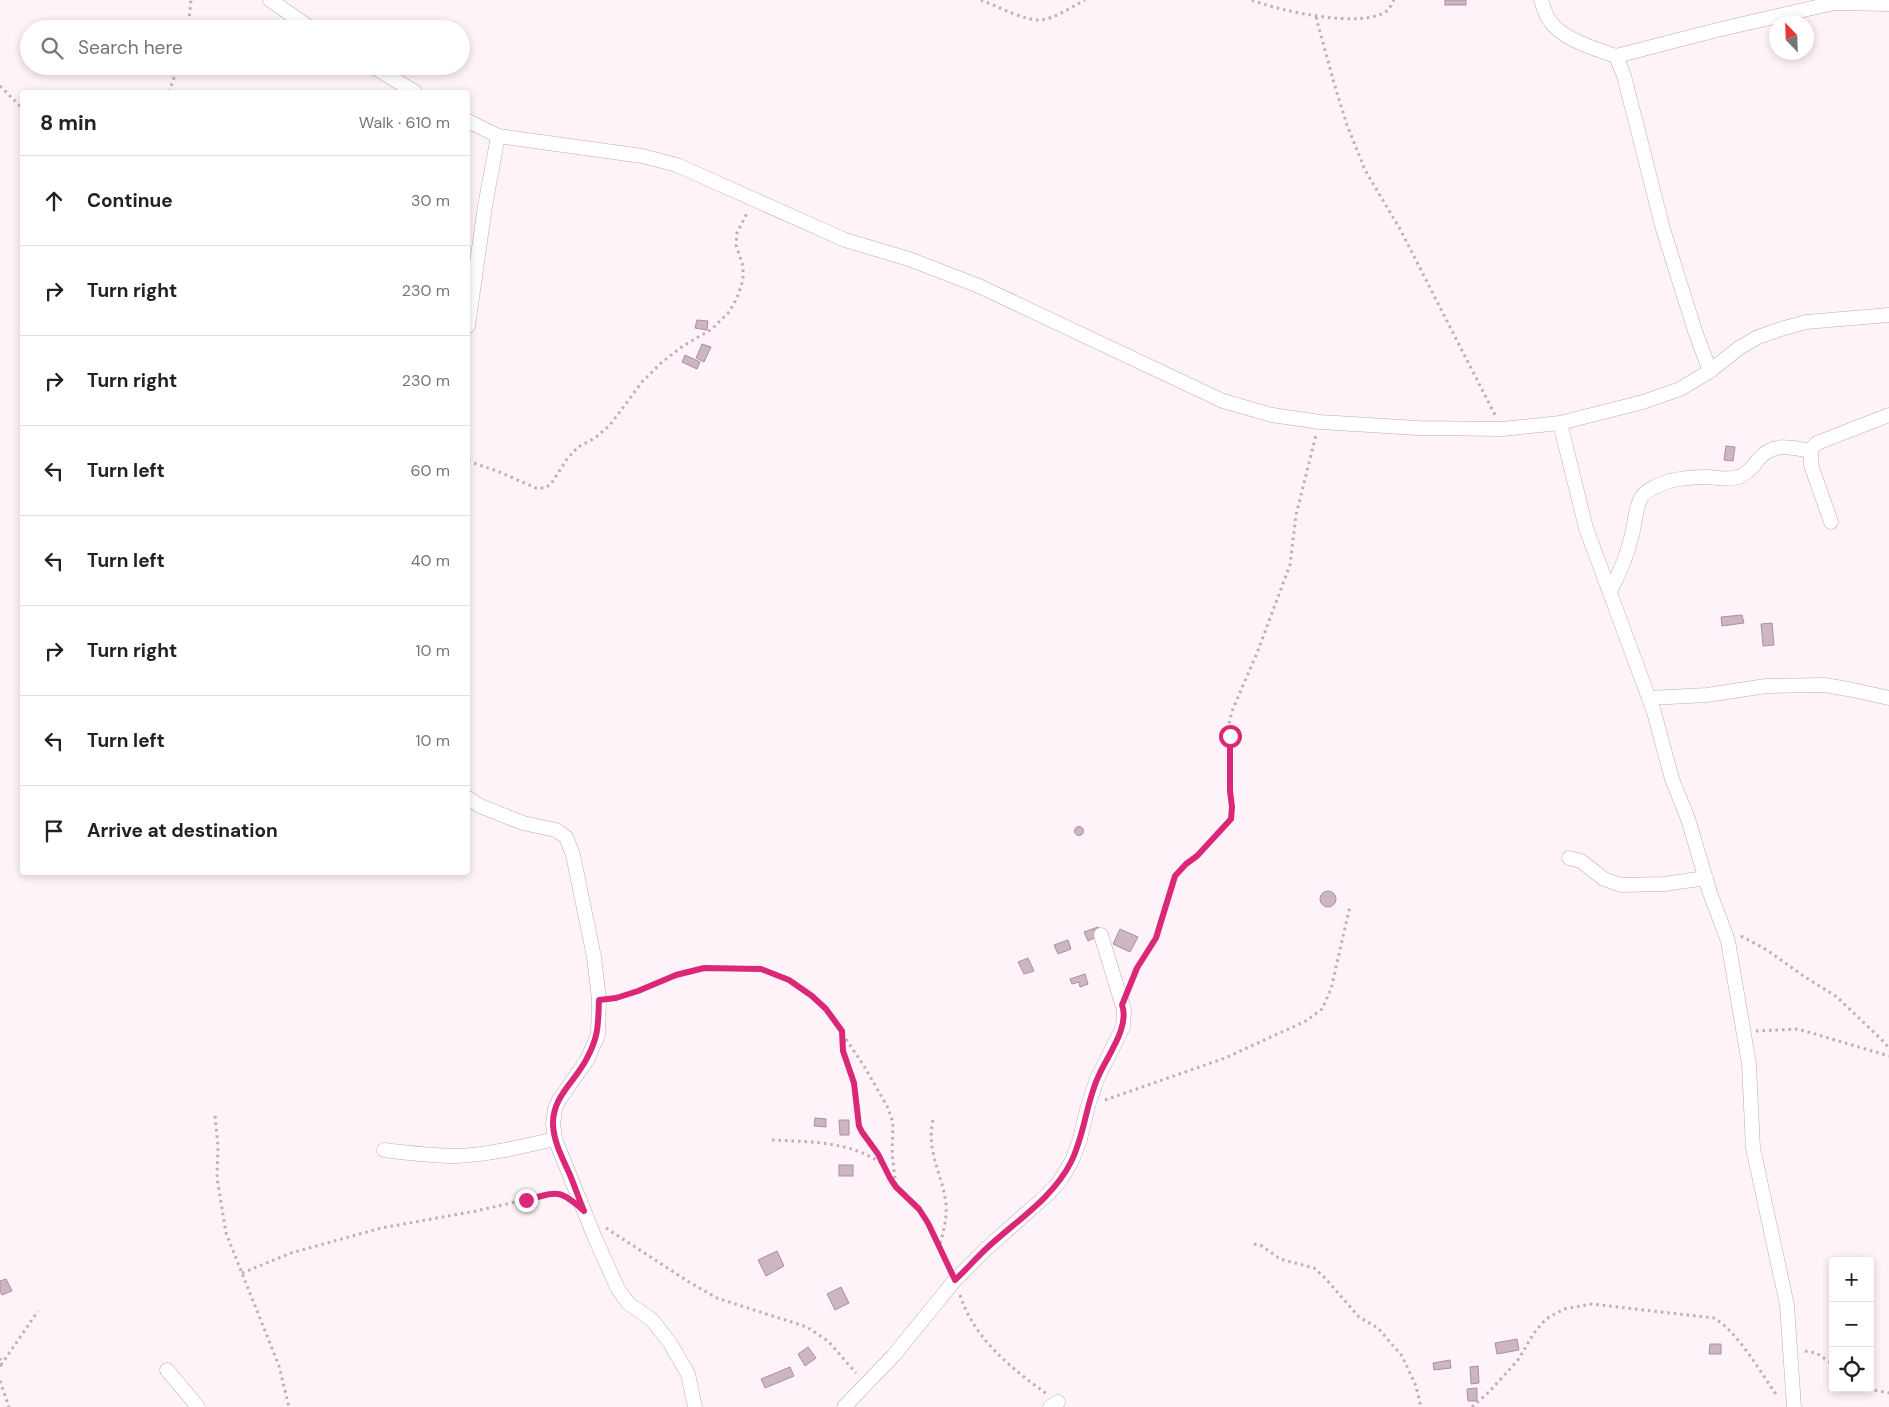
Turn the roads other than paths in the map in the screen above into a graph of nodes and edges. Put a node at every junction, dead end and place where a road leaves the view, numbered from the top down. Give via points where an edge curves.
1 (270, 0) edge
2 (1541, 0) edge
3 (1889, 4) edge
4 (299, 20) edge
5 (1616, 56) junction
6 (387, 75) edge
7 (412, 90) edge
8 (470, 123) edge
9 (498, 136) junction
10 (470, 312) edge
11 (1889, 315) edge
12 (1710, 371) junction
13 (1889, 414) edge
14 (1560, 423) junction
15 (1810, 451) junction
16 (1831, 522) dead end
17 (1610, 591) junction
18 (1649, 698) junction
19 (1889, 698) edge
20 (470, 799) edge
21 (1569, 858) dead end
22 (1706, 878) junction
23 (1101, 935) dead end
24 (555, 1139) junction
25 (384, 1150) dead end
26 (167, 1370) dead end
27 (1787, 1404) edge
28 (198, 1407) edge
29 (695, 1407) edge
30 (844, 1407) edge

1 - 4 street
2 - 5 street via 1554,27
3 - 5 street via 1834,3
5 - 12 street via 1674,269
6 - 7 street
8 - 9 street
9 - 10 street
9 - 14 street via 642,156 677,165 845,240 909,259 980,286 1223,401 1272,415 1320,422 1418,428 1502,429
11 - 12 street via 1806,322 1781,329 1739,348
12 - 14 street via 1680,389 1643,402
13 - 15 street via 1817,443
14 - 17 street via 1586,528
15 - 16 street via 1811,465
15 - 17 street via 1778,446 1738,477 1685,478 1650,489 1641,497 1627,552
17 - 18 street
18 - 19 street via 1707,695 1766,686 1824,685
18 - 22 street
20 - 24 street via 522,822 556,830 566,837 573,854 594,957 599,1000 598,1035 587,1060 557,1104 553,1124
21 - 22 street via 1582,861 1604,879 1621,885 1664,884
22 - 27 street via 1728,941 1749,1064 1753,1148 1788,1305
23 - 30 street via 1124,1010 1123,1027 1097,1079 1072,1161 1048,1194 955,1280 923,1321
24 - 25 street via 458,1156
24 - 29 street via 618,1290 628,1303 652,1320 670,1343 688,1374
26 - 28 street

